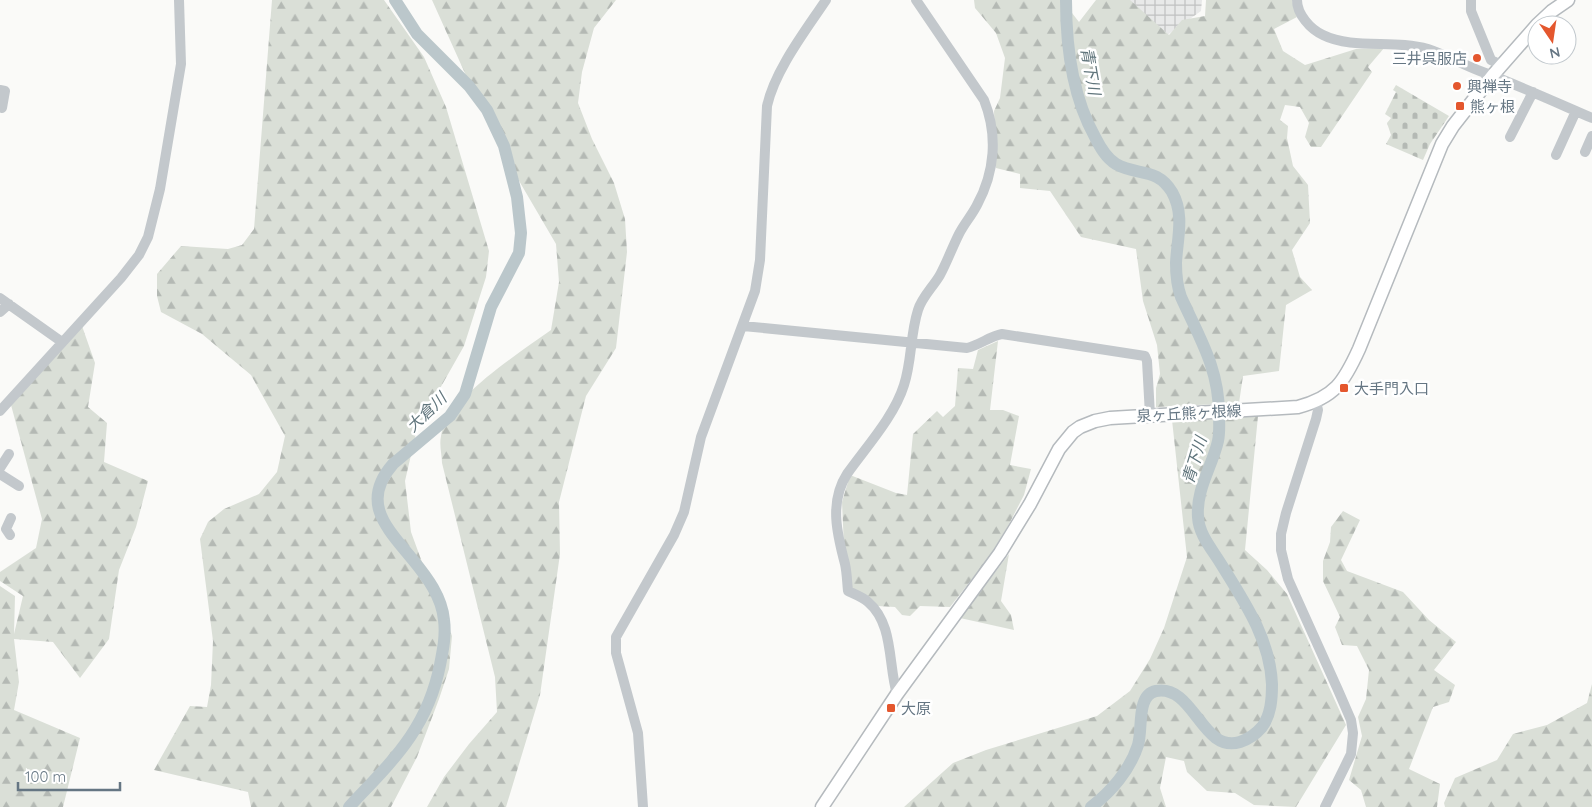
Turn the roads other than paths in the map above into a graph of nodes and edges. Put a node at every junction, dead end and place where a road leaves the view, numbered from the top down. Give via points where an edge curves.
1 (179, 0) edge
2 (826, 0) edge
3 (916, 0) edge
4 (1297, 0) edge
5 (1471, 0) edge
6 (1568, 0) edge
7 (1548, 15) edge
8 (1527, 36) edge
9 (1497, 70) junction
10 (0, 90) edge
11 (1533, 92) junction
12 (2, 108) dead end
13 (1576, 111) junction
14 (1592, 118) edge
15 (1592, 136) edge
16 (1510, 137) dead end
17 (1585, 152) dead end
18 (1556, 155) dead end
19 (4, 301) edge
20 (0, 312) edge
21 (742, 326) junction
22 (62, 342) junction
23 (912, 342) junction
24 (1316, 402) junction
25 (0, 411) edge
26 (1150, 415) junction
27 (9, 454) dead end
28 (0, 468) edge
29 (0, 474) edge
30 (19, 486) dead end
31 (11, 518) dead end
32 (5, 530) edge
33 (897, 694) junction
34 (643, 807) edge
35 (822, 807) edge
36 (1324, 807) edge

1 - 22 street via 181,64 160,189 148,237 121,278
2 - 21 street via 769,96 760,260
3 - 23 street via 984,100 990,114 993,155 983,195 918,310
4 - 9 street via 1306,21 1322,35 1335,40 1402,44
5 - 9 street via 1471,11
6 - 7 main road, 泉ヶ丘熊ヶ根線
8 - 9 main road, 泉ヶ丘熊ヶ根線
9 - 11 street
9 - 24 main road, 泉ヶ丘熊ヶ根線 via 1442,144 1350,368 1342,382
10 - 12 street via 5,91
11 - 13 street
11 - 16 street
13 - 14 street
13 - 18 street
15 - 17 street
19 - 20 street
19 - 22 street
21 - 23 street
21 - 34 street via 701,437 684,512 616,637 616,653 638,733
22 - 25 street
23 - 26 street via 967,348 1002,334 1145,356
23 - 33 street via 905,384 897,403 839,485 836,505 836,526 848,591 867,600 877,611 883,624
24 - 26 main road, 泉ヶ丘熊ヶ根線 via 1260,410
24 - 36 street via 1316,419 1286,512 1280,550 1288,579 1351,720 1351,754
26 - 33 main road, 泉ヶ丘熊ヶ根線 via 1095,421 1080,427 1066,439 1000,552
27 - 28 street
29 - 30 street
31 - 32 street
33 - 35 main road, 泉ヶ丘熊ヶ根線

